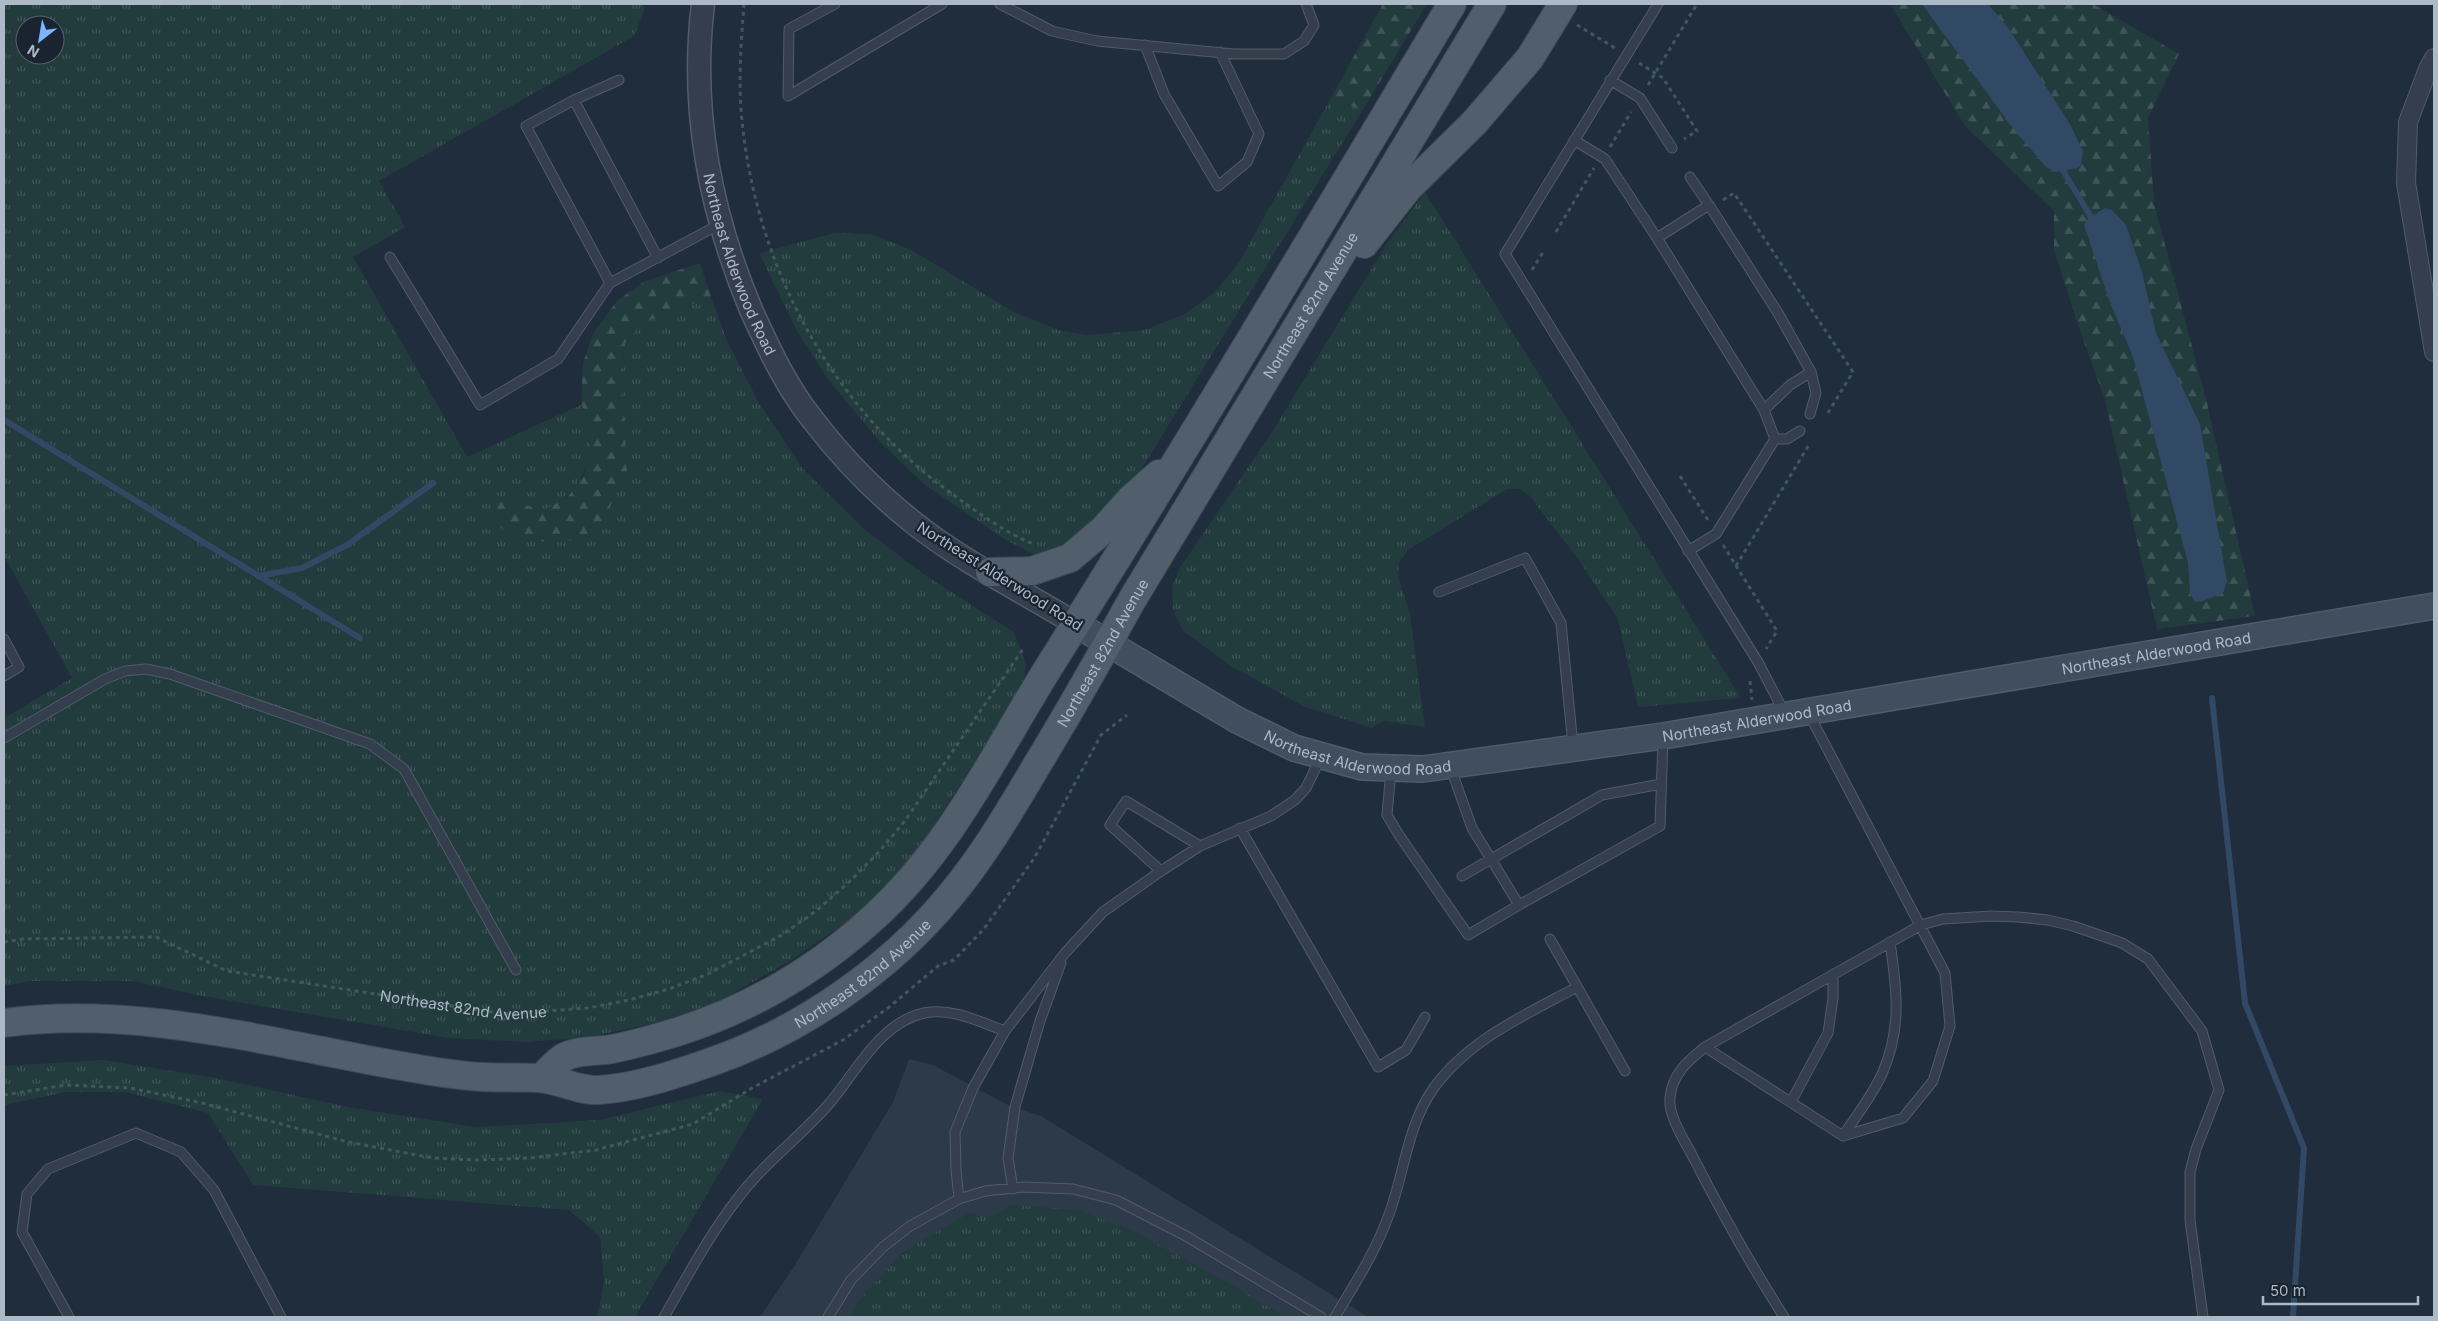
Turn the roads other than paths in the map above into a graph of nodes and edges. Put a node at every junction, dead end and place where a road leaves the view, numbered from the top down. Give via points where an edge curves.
1 (703, 4) edge
2 (835, 4) edge
3 (942, 4) edge
4 (1000, 4) edge
5 (1306, 4) edge
6 (1452, 4) edge
7 (1492, 4) edge
8 (1658, 4) edge
9 (1561, 8) edge
10 (1145, 45) junction
11 (1220, 52) junction
12 (2434, 58) edge
13 (619, 80) dead end
14 (1610, 80) junction
15 (574, 100) junction
16 (1574, 140) junction
17 (1672, 148) dead end
18 (1690, 177) dead end
19 (1709, 205) junction
20 (720, 224) junction
21 (1657, 238) junction
22 (390, 257) dead end
23 (658, 258) junction
24 (610, 283) junction
25 (1299, 322) junction
26 (2434, 352) edge
27 (1811, 372) junction
28 (1764, 410) junction
29 (1810, 414) dead end
30 (1800, 431) dead end
31 (1775, 440) junction
32 (1179, 457) junction
33 (1688, 551) junction
34 (990, 572) junction
35 (1439, 592) dead end
36 (2434, 606) edge
37 (1076, 624) junction
38 (4, 639) edge
39 (1108, 643) junction
40 (4, 676) edge
41 (1797, 713) junction
42 (1663, 736) junction
43 (4, 738) edge
44 (1573, 749) junction
45 (1321, 757) junction
46 (1450, 766) junction
47 (1391, 769) junction
48 (1661, 784) junction
49 (1240, 828) junction
50 (1200, 846) junction
51 (1492, 860) junction
52 (1160, 871) junction
53 (1462, 876) dead end
54 (1519, 905) junction
55 (1920, 925) junction
56 (1550, 939) dead end
57 (1890, 942) junction
58 (1064, 953) junction
59 (516, 970) dead end
60 (1833, 975) junction
61 (1577, 987) junction
62 (1425, 1017) dead end
63 (4, 1023) edge
64 (1005, 1031) junction
65 (1706, 1047) junction
66 (1625, 1071) dead end
67 (542, 1078) junction
68 (1791, 1102) junction
69 (1843, 1136) junction
70 (1014, 1189) junction
71 (959, 1199) junction
72 (1309, 1314) edge
73 (69, 1317) edge
74 (281, 1317) edge
75 (664, 1317) edge
76 (828, 1317) edge
77 (1321, 1317) edge
78 (1335, 1317) edge
79 (1784, 1317) edge
80 (2203, 1317) edge

1 - 20 street, Northeast Alderwood Road via 698,58 699,96 708,173
2 - 3 lane via 789,30 788,96
4 - 10 lane via 1052,31 1097,41
5 - 11 lane via 1314,25 1304,42 1284,54
6 - 32 main road
7 - 25 main road, Northeast 82nd Avenue
8 - 14 lane
9 - 25 main road via 1530,58 1474,124 1408,188
10 - 11 lane
10 - 11 lane via 1164,94 1218,186 1247,162 1259,134
12 - 26 street via 2408,122 2406,183
13 - 15 lane
14 - 16 lane
14 - 17 lane via 1640,98
15 - 23 lane
15 - 24 lane via 526,126
16 - 21 lane via 1602,157
16 - 33 lane via 1504,254
18 - 19 lane
19 - 21 lane
19 - 27 lane via 1778,313
20 - 23 lane
20 - 34 street, Northeast Alderwood Road via 733,267 766,343 812,419 838,452 890,502 945,545
21 - 28 lane
22 - 24 lane via 480,405 558,359
23 - 24 lane
25 - 39 main road, Northeast 82nd Avenue
27 - 28 lane via 1790,385
27 - 29 lane via 1816,393
28 - 31 lane
30 - 31 lane
31 - 33 lane via 1716,534
32 - 34 main road via 1070,558 1032,571
32 - 37 main road
33 - 41 lane via 1758,662
34 - 37 street, Northeast Alderwood Road
35 - 44 lane via 1525,558 1561,623
36 - 41 main road, Northeast Alderwood Road
37 - 39 main road, Northeast Alderwood Road
37 - 67 main road via 950,831 904,887 846,941 794,978 721,1016 630,1045 567,1055
38 - 40 lane via 19,667
39 - 45 main road, Northeast Alderwood Road via 1245,725 1278,742
39 - 67 main road, Northeast 82nd Avenue via 1009,814 978,860 918,930 849,989 761,1042 682,1072 596,1090
41 - 42 main road, Northeast Alderwood Road
41 - 55 lane
42 - 44 main road, Northeast Alderwood Road
42 - 48 lane
43 - 59 lane via 105,679 146,669 170,674 370,744 404,770
44 - 46 main road, Northeast Alderwood Road
45 - 47 main road, Northeast Alderwood Road via 1362,767
45 - 49 lane via 1306,788 1295,800 1271,816
46 - 47 main road, Northeast Alderwood Road
46 - 51 lane via 1472,828
47 - 54 lane via 1387,814 1468,935
48 - 51 lane via 1602,796
48 - 54 lane via 1660,826
49 - 50 lane
49 - 62 lane via 1378,1067 1406,1050
50 - 52 lane
50 - 52 lane via 1126,801 1110,825
51 - 53 lane
51 - 54 lane
52 - 58 lane via 1103,912
55 - 57 lane
55 - 69 lane via 1945,973 1950,1026 1933,1081 1903,1118
55 - 80 lane via 1943,919 2018,917 2073,926 2122,943 2148,959 2202,1031 2219,1090 2190,1172 2190,1220
56 - 61 lane
57 - 60 lane
57 - 69 lane via 1898,993 1895,1035 1882,1075
58 - 64 lane
58 - 70 lane via 1015,1107 1008,1158
60 - 65 lane
60 - 68 lane via 1828,1033
61 - 66 lane
61 - 78 lane via 1497,1030 1468,1052 1433,1089 1414,1128 1388,1216 1372,1255
63 - 67 main road, Northeast 82nd Avenue via 39,1018 129,1020 436,1072
64 - 71 lane via 955,1132
64 - 75 lane via 949,1012 925,1012 904,1020 877,1043 800,1135 768,1163 738,1197 709,1238
65 - 68 lane
65 - 79 lane via 1684,1065 1675,1078 1669,1100 1676,1123 1717,1204
68 - 69 lane
70 - 71 lane via 985,1191
70 - 72 lane via 1073,1189 1116,1200 1178,1231
71 - 76 lane via 910,1226 883,1247 851,1280
72 - 77 lane
73 - 74 lane via 22,1232 27,1194 48,1169 136,1133 181,1152 214,1190

